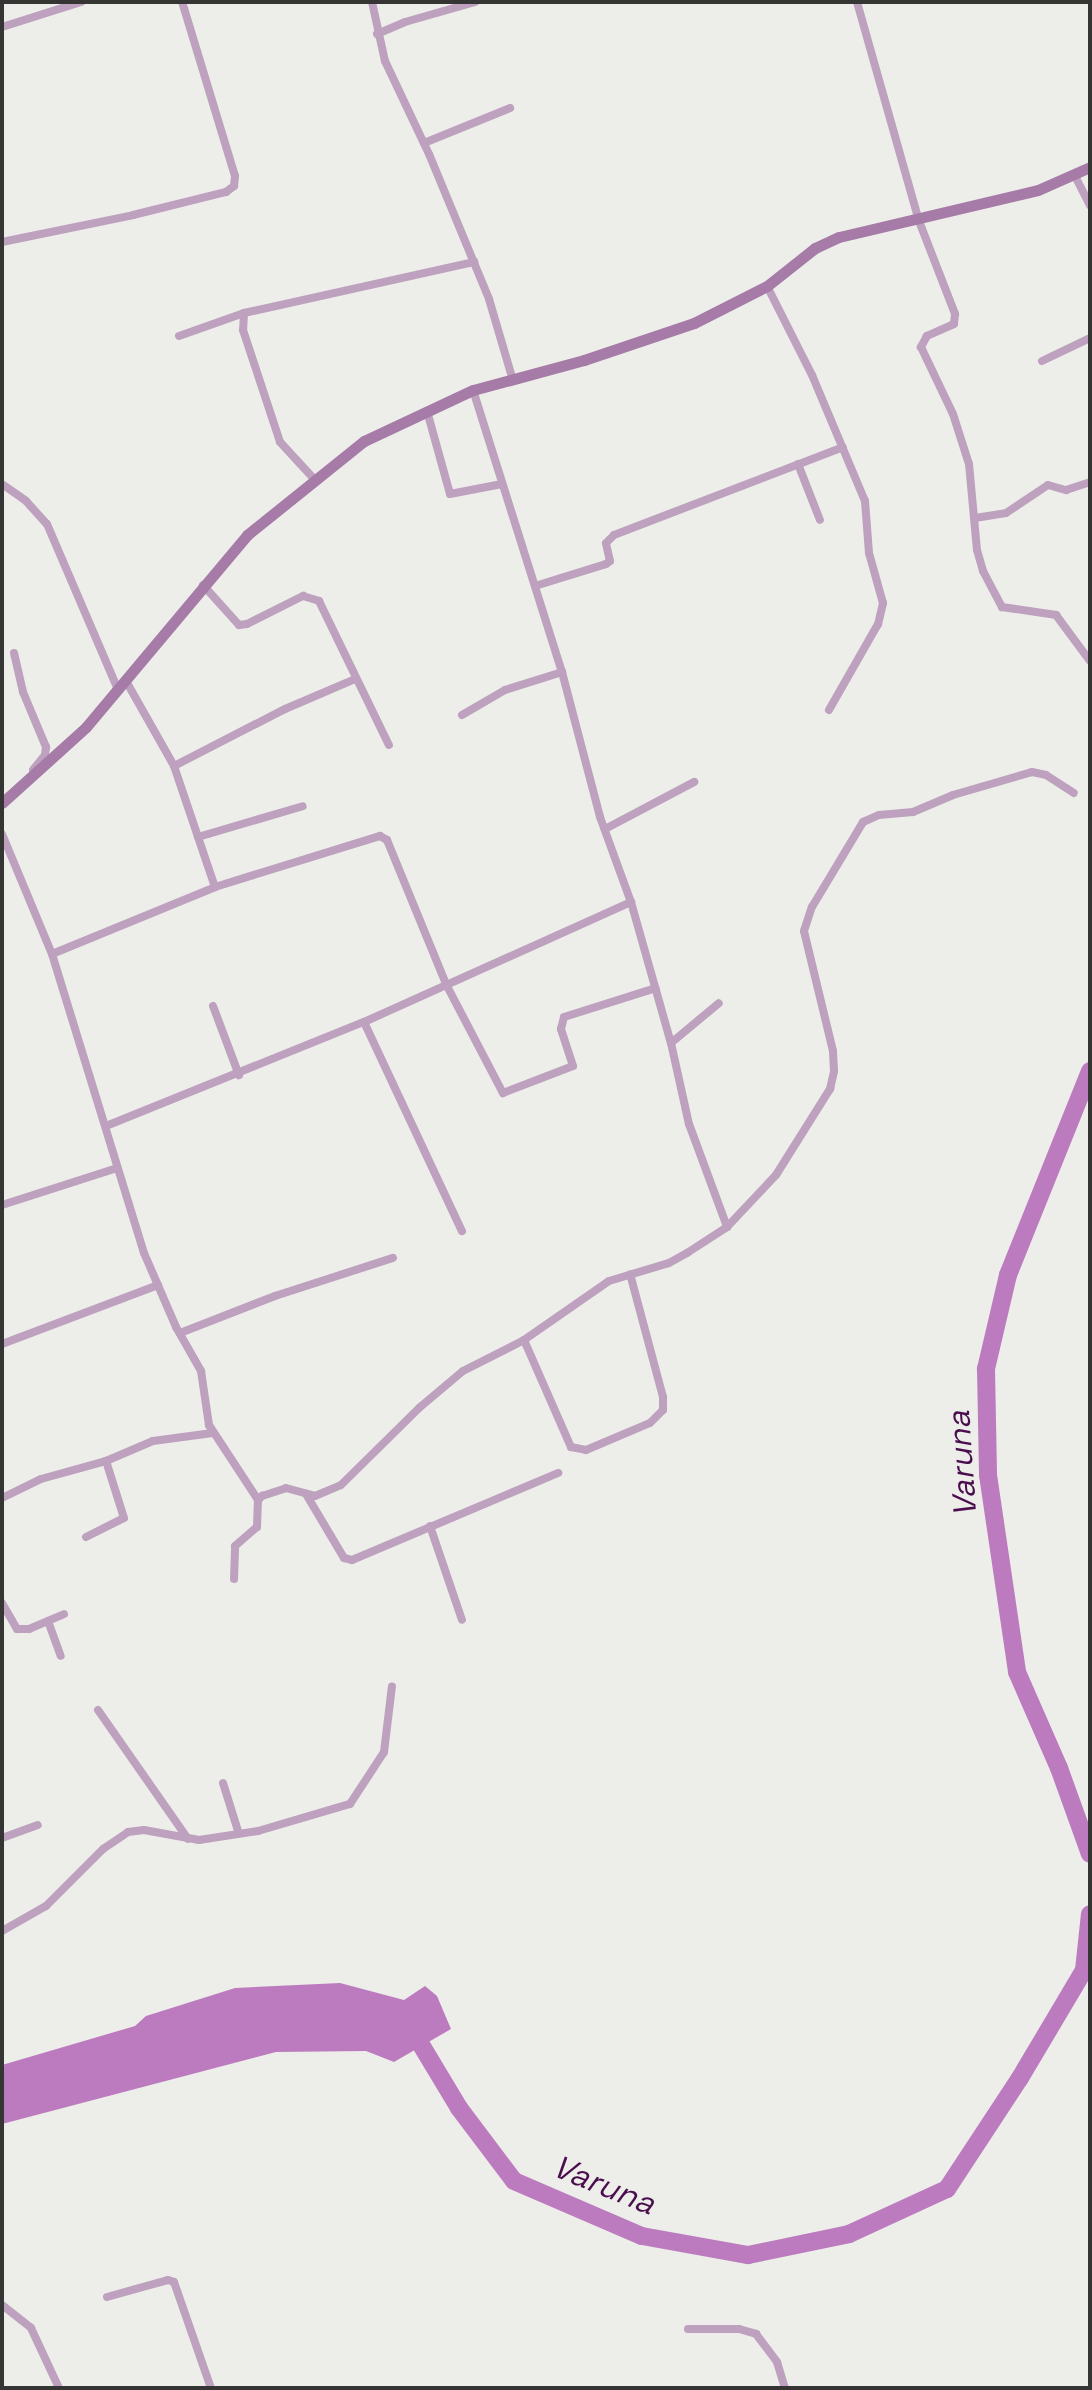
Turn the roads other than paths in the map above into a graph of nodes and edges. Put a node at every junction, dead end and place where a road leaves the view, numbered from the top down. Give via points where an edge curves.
1 (81, 2) edge
2 (182, 2) edge
3 (372, 2) edge
4 (475, 2) edge
5 (857, 2) edge
6 (2, 27) edge
7 (377, 34) junction
8 (510, 108) dead end
9 (424, 143) junction
10 (1090, 167) edge
11 (1075, 176) junction
12 (1090, 205) edge
13 (919, 221) junction
14 (2, 242) edge
15 (474, 262) junction
16 (767, 286) junction
17 (244, 313) junction
18 (179, 336) dead end
19 (1090, 338) edge
20 (1042, 361) dead end
21 (512, 377) junction
22 (473, 390) junction
23 (427, 411) junction
24 (843, 447) junction
25 (798, 464) junction
26 (314, 479) junction
27 (1090, 482) edge
28 (2, 484) edge
29 (502, 484) junction
30 (975, 518) junction
31 (820, 520) dead end
32 (203, 585) junction
33 (535, 586) junction
34 (14, 653) dead end
35 (1090, 661) edge
36 (562, 672) junction
37 (355, 679) junction
38 (122, 685) junction
39 (829, 710) dead end
40 (462, 715) dead end
41 (389, 745) dead end
42 (174, 766) junction
43 (694, 782) dead end
44 (21, 787) junction
45 (1074, 793) dead end
46 (2, 803) edge
47 (303, 806) dead end
48 (605, 829) junction
49 (2, 834) edge
50 (198, 837) junction
51 (215, 887) junction
52 (631, 902) junction
53 (52, 954) junction
54 (447, 986) junction
55 (656, 988) junction
56 (719, 1003) dead end
57 (213, 1006) dead end
58 (364, 1022) junction
59 (671, 1043) junction
60 (239, 1075) junction
61 (106, 1126) junction
62 (117, 1168) junction
63 (2, 1205) edge
64 (727, 1227) junction
65 (462, 1231) dead end
66 (393, 1258) dead end
67 (630, 1274) junction
68 (158, 1285) junction
69 (180, 1333) junction
70 (524, 1340) junction
71 (2, 1344) edge
72 (212, 1433) junction
73 (106, 1461) junction
74 (558, 1473) dead end
75 (306, 1494) junction
76 (2, 1498) edge
77 (258, 1500) junction
78 (430, 1526) junction
79 (86, 1537) dead end
80 (234, 1579) dead end
81 (2, 1603) edge
82 (64, 1614) dead end
83 (462, 1620) dead end
84 (48, 1621) junction
85 (61, 1656) dead end
86 (392, 1686) dead end
87 (98, 1710) dead end
88 (223, 1783) dead end
89 (38, 1825) dead end
90 (239, 1834) junction
91 (2, 1838) edge
92 (188, 1839) junction
93 (2, 1931) edge
94 (107, 2297) dead end
95 (2, 2305) edge
96 (688, 2329) dead end
97 (59, 2388) edge
98 (211, 2388) edge
99 (785, 2388) edge

1 - 6 street
2 - 14 street via 234,186 133,215
3 - 7 street
4 - 7 street
5 - 13 street
7 - 9 street
8 - 9 street
9 - 15 street
10 - 11 street
11 - 12 street
11 - 13 street
13 - 16 street via 839,237 815,248
13 - 30 street via 956,320 927,336 921,347 965,450
15 - 17 street
15 - 21 street
16 - 21 street via 694,323 584,360
16 - 24 street
17 - 18 street
17 - 26 street via 243,330 280,442
19 - 20 street
21 - 22 street
22 - 23 street
22 - 29 street
23 - 26 street via 364,441
23 - 29 street via 450,494
24 - 25 street
24 - 39 street via 868,513 869,553 883,603 878,624
25 - 31 street
25 - 33 street via 614,535 606,543 606,564
26 - 32 street via 247,535
27 - 30 street via 1066,490 1048,485 1006,513
28 - 38 street via 47,524
29 - 33 street
30 - 35 street via 980,561 998,603 1056,615
32 - 37 street via 239,625 311,596 319,601
32 - 38 street
33 - 36 street
34 - 44 street via 47,751
36 - 40 street via 505,690
36 - 48 street
37 - 41 street
37 - 42 street
38 - 42 street
38 - 44 street via 65,750
42 - 50 street
43 - 48 street
44 - 46 street
45 - 64 street via 1032,772 913,812 863,822 812,907 804,931 833,1051 830,1089 776,1175
47 - 50 street
48 - 52 street
49 - 53 street
50 - 51 street
51 - 53 street
51 - 54 street via 384,837
52 - 54 street
52 - 55 street
53 - 61 street
54 - 55 street via 499,1090 508,1093 573,1066 561,1029 564,1017
54 - 58 street
55 - 59 street
56 - 59 street
57 - 60 street
58 - 60 street
58 - 65 street
59 - 64 street via 689,1124
60 - 61 street
61 - 62 street
62 - 63 street
62 - 68 street
64 - 67 street via 669,1263
66 - 69 street
67 - 70 street via 609,1281
67 - 70 street via 663,1397 663,1410 650,1423 586,1450 571,1447
68 - 69 street
68 - 71 street
69 - 72 street via 201,1371
70 - 75 street via 449,1381 341,1485 328,1493
72 - 73 street via 153,1441
72 - 77 street
73 - 76 street via 53,1474
73 - 79 street via 124,1518
74 - 78 street
75 - 77 street via 286,1488
75 - 78 street via 347,1560
77 - 80 street via 257,1527 235,1546
78 - 83 street
81 - 84 street via 17,1629
82 - 84 street
84 - 85 street
86 - 90 street via 384,1752 350,1804
87 - 92 street
88 - 90 street
89 - 91 street
90 - 92 street
92 - 93 street via 128,1832 103,1849 46,1906
94 - 98 street via 174,2282
95 - 97 street via 31,2328
96 - 99 street via 756,2334 777,2362

